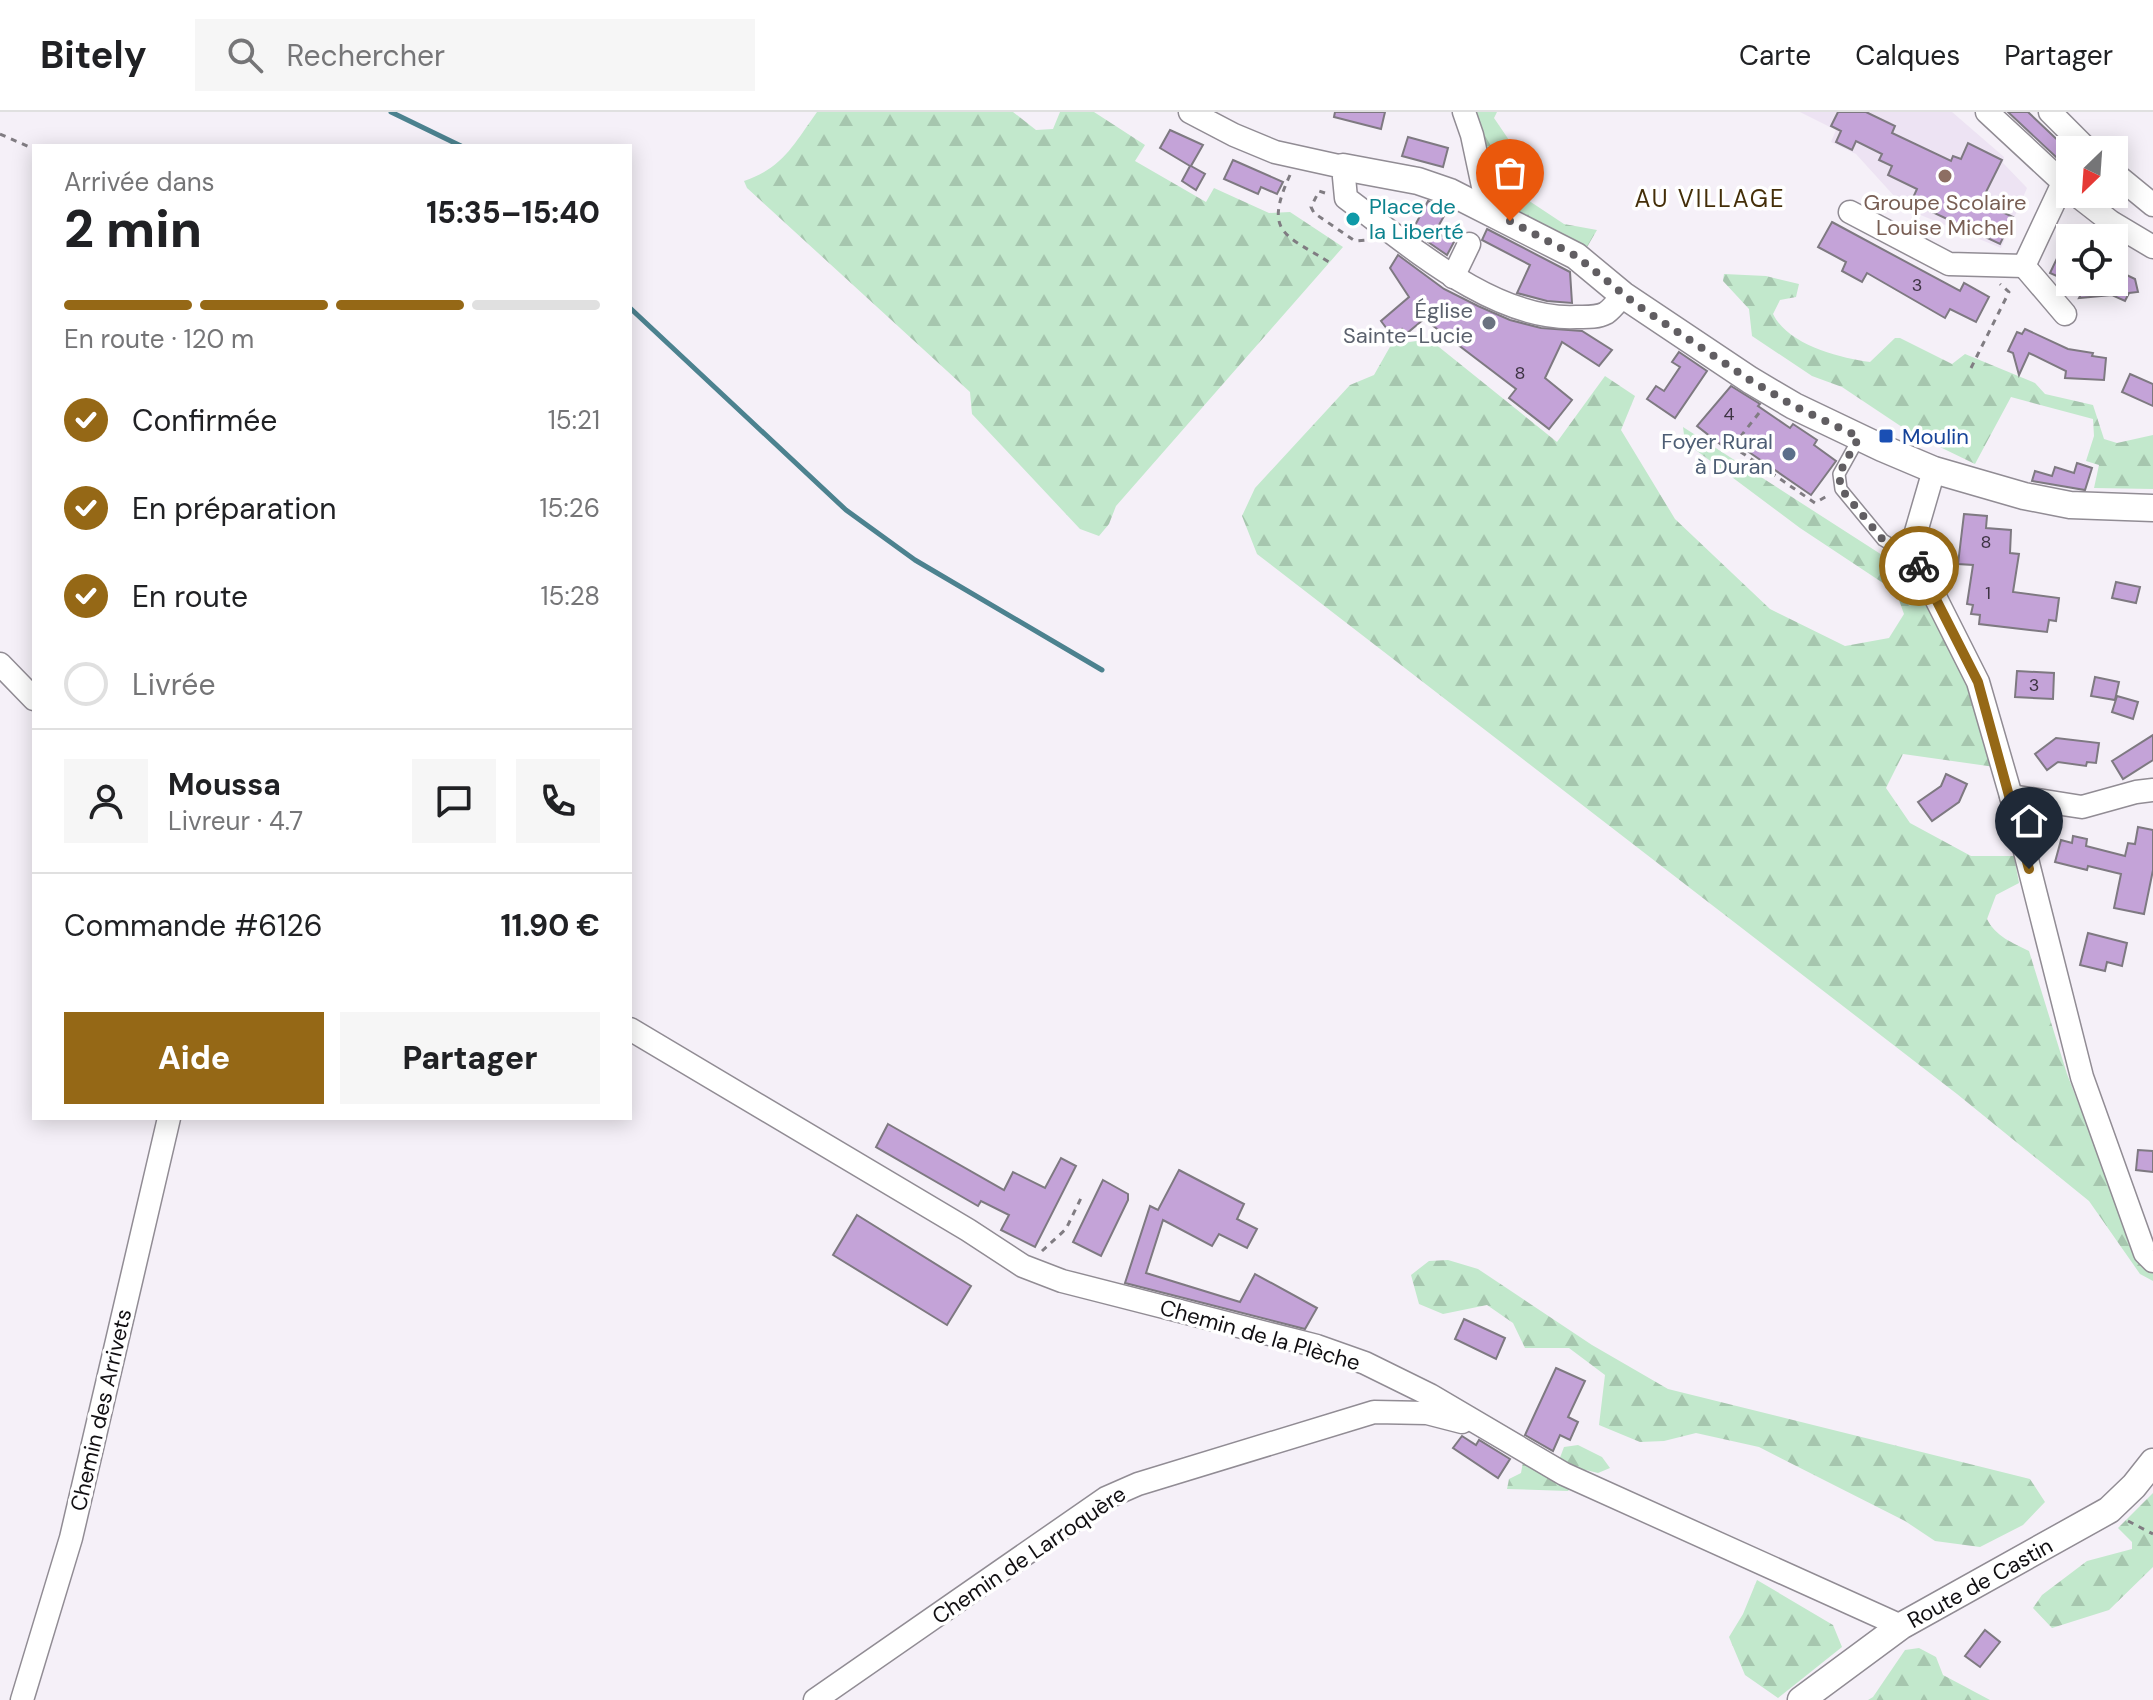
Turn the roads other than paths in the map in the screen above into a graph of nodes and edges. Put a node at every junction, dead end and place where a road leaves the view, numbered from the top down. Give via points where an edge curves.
1 (1190, 112) edge
2 (1464, 112) edge
3 (1987, 112) edge
4 (2050, 112) edge
5 (2074, 136) edge
6 (1343, 167) junction
7 (2056, 174) edge
8 (2128, 184) edge
9 (2153, 205) edge
10 (2057, 208) edge
11 (2095, 208) edge
12 (1488, 210) junction
13 (1850, 212) dead end
14 (1469, 244) dead end
15 (2153, 247) edge
16 (2024, 266) junction
17 (1453, 277) junction
18 (1623, 295) junction
19 (2065, 314) dead end
20 (1859, 437) junction
21 (1934, 470) junction
22 (2153, 508) edge
23 (1911, 549) junction
24 (0, 664) edge
25 (32, 697) edge
26 (2153, 790) edge
27 (2011, 796) junction
28 (632, 1030) edge
29 (169, 1120) edge
30 (2153, 1261) edge
31 (1494, 1431) junction
32 (2153, 1462) edge
33 (1901, 1626) junction
34 (22, 1700) edge
35 (815, 1700) edge
36 (1801, 1700) edge

1 - 6 street via 1275,152
2 - 12 street
3 - 7 street
4 - 5 street
6 - 12 street via 1418,181
6 - 17 street via 1346,198
8 - 9 street
10 - 16 street
11 - 15 street
12 - 18 street via 1576,256
13 - 16 street via 1949,264
14 - 17 street
16 - 19 street
17 - 18 street via 1522,309 1559,316 1598,316
18 - 20 street via 1774,394
20 - 21 street
20 - 23 lane via 1839,474 1841,489 1883,540
21 - 22 street via 2070,505
21 - 23 street
23 - 27 street via 1978,682
24 - 25 street
26 - 27 street via 2082,807
27 - 30 street via 2082,1077 2145,1253
28 - 31 street, Chemin de la Plèche via 1023,1266 1062,1281 1317,1346 1365,1363
29 - 34 street, Chemin des Arrivets via 71,1538
31 - 33 street, Chemin de la Plèche via 1564,1474
31 - 35 street, Chemin de Larroquère via 1427,1413 1374,1412 1138,1484 1106,1498
32 - 33 street, Route de Castin via 2109,1510
33 - 36 street, Route de Castin

